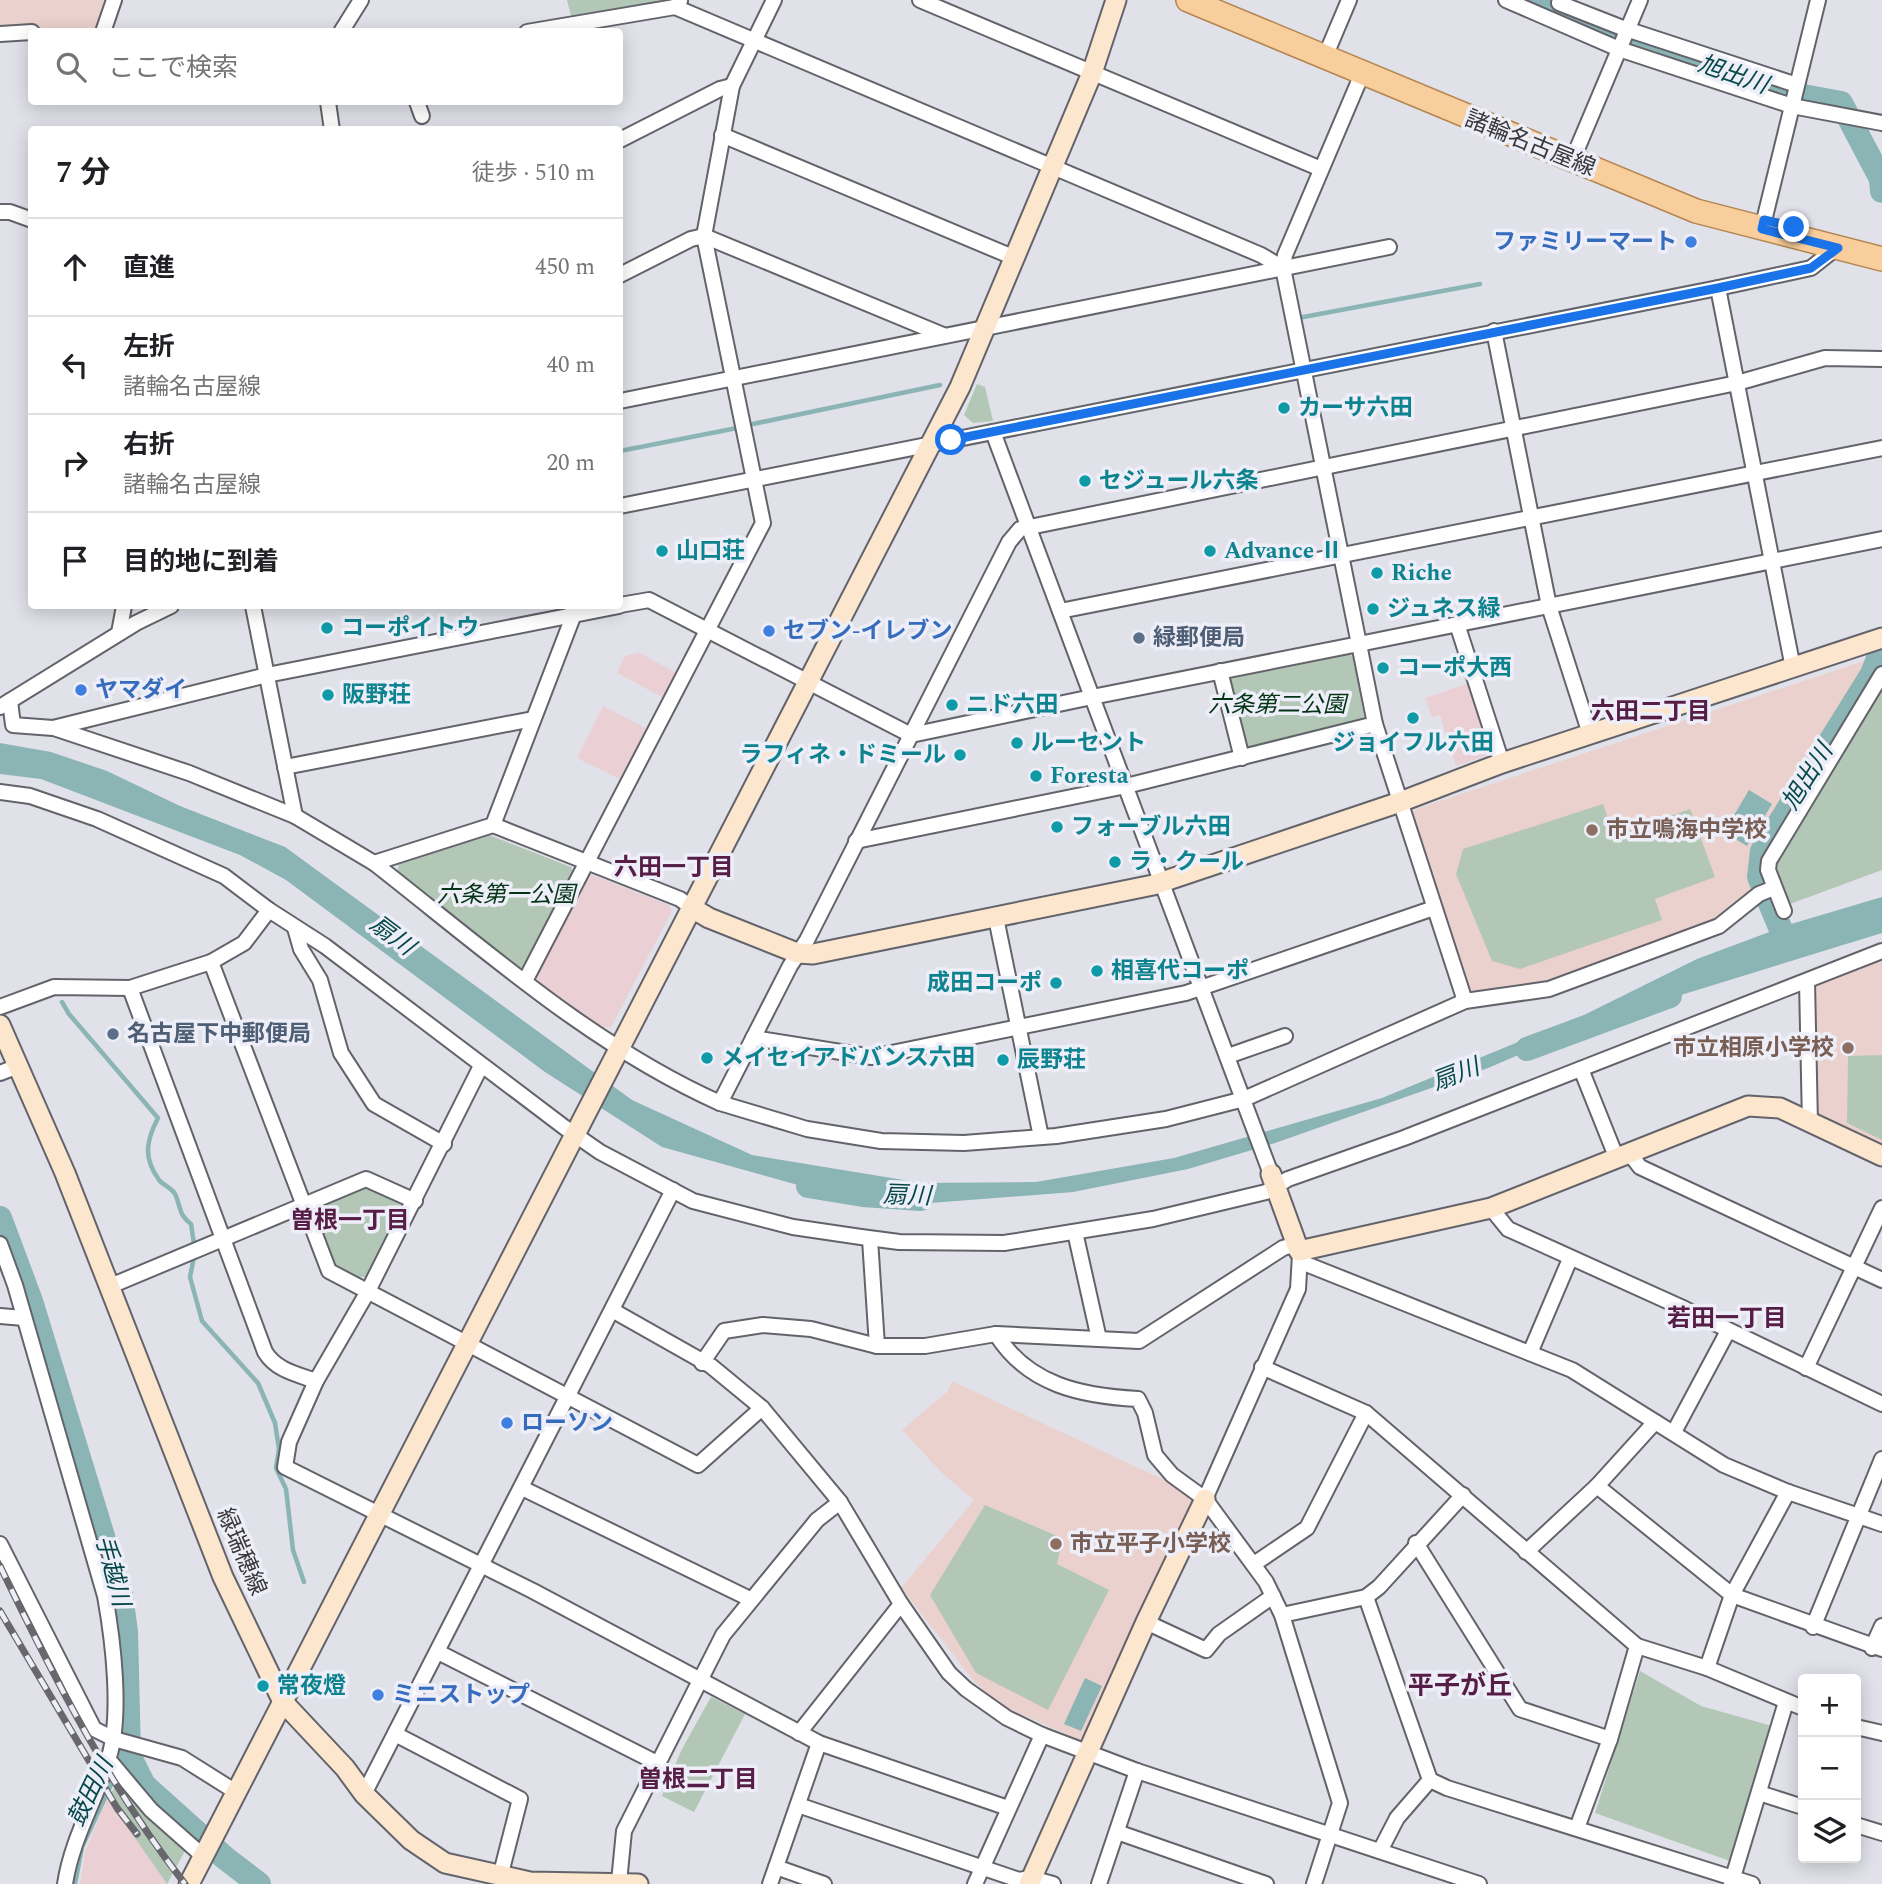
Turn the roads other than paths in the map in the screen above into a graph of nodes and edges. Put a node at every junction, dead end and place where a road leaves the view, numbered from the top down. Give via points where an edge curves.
1 (114, 0) edge
2 (360, 0) edge
3 (774, 0) edge
4 (920, 0) edge
5 (1116, 0) edge
6 (1188, 0) edge
7 (1226, 0) edge
8 (1349, 0) edge
9 (1506, 0) edge
10 (1560, 0) edge
11 (1640, 0) edge
12 (1818, 0) edge
13 (678, 4) edge
14 (104, 28) edge
15 (343, 28) edge
16 (549, 28) edge
17 (28, 32) edge
18 (0, 34) edge
19 (1623, 38) junction
20 (754, 41) junction
21 (1330, 45) junction
22 (1091, 73) junction
23 (1362, 74) junction
24 (732, 86) junction
25 (1794, 95) junction
26 (328, 105) edge
27 (1882, 123) edge
28 (331, 126) edge
29 (722, 135) junction
30 (623, 138) edge
31 (1574, 156) junction
32 (1052, 168) junction
33 (1321, 169) junction
34 (0, 212) edge
35 (28, 219) edge
36 (1763, 225) junction
37 (704, 236) junction
38 (1841, 243) junction
39 (1882, 246) edge
40 (1389, 247) dead end
41 (1015, 258) junction
42 (1882, 259) edge
43 (1283, 268) junction
44 (623, 273) edge
45 (1718, 288) junction
46 (985, 328) junction
47 (1494, 331) junction
48 (944, 335) junction
49 (1882, 359) edge
50 (1304, 369) junction
51 (732, 378) junction
52 (1737, 383) junction
53 (623, 400) edge
54 (1513, 427) junction
55 (993, 432) junction
56 (930, 444) junction
57 (1882, 448) edge
58 (1324, 466) junction
59 (1755, 472) junction
60 (753, 480) junction
61 (623, 505) edge
62 (1531, 516) junction
63 (1028, 525) junction
64 (1882, 539) edge
65 (1341, 553) junction
66 (1772, 561) junction
67 (623, 605) edge
68 (1549, 606) junction
69 (123, 609) edge
70 (165, 609) edge
71 (254, 609) edge
72 (573, 610) edge
73 (1060, 611) junction
74 (1457, 625) junction
75 (708, 630) junction
76 (119, 633) junction
77 (1881, 638) edge
78 (1359, 644) junction
79 (1793, 668) junction
80 (1220, 671) junction
81 (1882, 674) edge
82 (267, 675) junction
83 (808, 682) junction
84 (1092, 697) junction
85 (5, 704) edge
86 (533, 719) junction
87 (1375, 724) junction
88 (53, 728) junction
89 (1590, 734) junction
90 (911, 735) junction
91 (1242, 758) junction
92 (1502, 763) junction
93 (285, 767) junction
94 (1126, 786) junction
95 (0, 792) edge
96 (1400, 802) junction
97 (295, 816) junction
98 (493, 825) junction
99 (856, 841) junction
100 (374, 863) junction
101 (587, 864) junction
102 (1162, 880) junction
103 (1768, 890) junction
104 (692, 908) junction
105 (1434, 908) junction
106 (269, 910) junction
107 (1784, 911) dead end
108 (996, 918) junction
109 (295, 928) junction
110 (1882, 951) edge
111 (797, 953) junction
112 (211, 962) junction
113 (525, 981) junction
114 (1807, 981) junction
115 (1201, 986) junction
116 (131, 988) junction
117 (1465, 1000) junction
118 (0, 1007) edge
119 (0, 1025) edge
120 (1018, 1027) junction
121 (1285, 1036) dead end
122 (752, 1038) junction
123 (616, 1055) junction
124 (1228, 1056) junction
125 (481, 1066) junction
126 (1581, 1069) junction
127 (9, 1070) edge
128 (1244, 1099) junction
129 (720, 1103) junction
130 (1810, 1124) junction
131 (579, 1126) junction
132 (1041, 1137) junction
133 (444, 1144) junction
134 (1882, 1156) edge
135 (1623, 1157) junction
136 (1274, 1179) junction
137 (673, 1190) junction
138 (415, 1201) junction
139 (302, 1205) junction
140 (1491, 1208) junction
141 (1882, 1208) edge
142 (1075, 1232) junction
143 (870, 1238) junction
144 (224, 1239) junction
145 (0, 1244) edge
146 (1299, 1252) junction
147 (1570, 1259) junction
148 (1854, 1267) junction
149 (1882, 1280) edge
150 (108, 1287) junction
151 (367, 1293) junction
152 (612, 1310) junction
153 (0, 1317) edge
154 (24, 1318) junction
155 (1728, 1331) junction
156 (996, 1334) junction
157 (1099, 1339) junction
158 (468, 1346) junction
159 (877, 1346) junction
160 (1530, 1353) junction
161 (702, 1363) junction
162 (1262, 1367) junction
163 (1806, 1368) junction
164 (316, 1381) junction
165 (567, 1395) junction
166 (1882, 1404) edge
167 (762, 1408) junction
168 (1366, 1413) junction
169 (1654, 1422) junction
170 (1674, 1432) junction
171 (1882, 1459) edge
172 (1597, 1486) junction
173 (522, 1488) junction
174 (1788, 1492) junction
175 (1463, 1494) junction
176 (1205, 1499) junction
177 (840, 1502) junction
178 (1858, 1514) junction
179 (379, 1515) junction
180 (1882, 1524) edge
181 (1416, 1543) junction
182 (0, 1544) edge
183 (1526, 1552) junction
184 (1254, 1564) junction
185 (481, 1567) junction
186 (1732, 1595) junction
187 (1273, 1596) junction
188 (1366, 1597) junction
189 (750, 1599) junction
190 (901, 1604) junction
191 (1282, 1615) junction
192 (1146, 1622) junction
193 (1882, 1626) edge
194 (1813, 1627) junction
195 (1637, 1646) junction
196 (1877, 1649) edge
197 (438, 1652) junction
198 (1707, 1668) junction
199 (701, 1679) junction
200 (283, 1702) junction
201 (1786, 1702) junction
202 (1798, 1706) edge
203 (1861, 1728) edge
204 (799, 1733) junction
205 (1882, 1733) edge
206 (395, 1734) junction
207 (1042, 1735) junction
208 (116, 1739) junction
209 (1610, 1739) junction
210 (820, 1743) junction
211 (1088, 1751) junction
212 (657, 1763) junction
213 (115, 1768) junction
214 (1137, 1771) junction
215 (1430, 1780) junction
216 (236, 1792) junction
217 (1759, 1793) junction
218 (364, 1794) junction
219 (798, 1805) junction
220 (1798, 1805) edge
221 (1008, 1808) junction
222 (1861, 1827) edge
223 (1577, 1828) junction
224 (1117, 1832) junction
225 (1331, 1833) junction
226 (1882, 1833) edge
227 (1380, 1852) junction
228 (204, 1854) junction
229 (776, 1867) junction
230 (982, 1868) junction
231 (500, 1877) junction
232 (1030, 1881) edge
233 (1732, 1881) edge
234 (629, 1883) edge
235 (65, 1884) edge
236 (189, 1884) edge
237 (770, 1884) edge
238 (824, 1884) edge
239 (975, 1884) edge
240 (1053, 1884) edge
241 (1099, 1884) edge
242 (1266, 1884) edge
243 (1314, 1884) edge
244 (1479, 1884) edge
245 (1752, 1884) edge

1 - 14 street
2 - 15 street
3 - 20 street
4 - 22 street
5 - 22 street
6 - 23 main road, 諸輪名古屋線
7 - 21 main road, 諸輪名古屋線
8 - 21 street
9 - 19 street
10 - 19 street
11 - 19 street
12 - 25 street
13 - 16 street
13 - 20 street
17 - 18 street
19 - 25 street
19 - 25 street
19 - 31 street
20 - 24 street
20 - 32 street
21 - 31 main road, 諸輪名古屋線
22 - 32 street
22 - 33 street
23 - 31 main road, 諸輪名古屋線
23 - 33 street
24 - 29 street
24 - 30 street
25 - 27 street via 1847,117
25 - 36 street
26 - 28 street
29 - 37 street
29 - 41 street
31 - 36 main road, 諸輪名古屋線 via 1696,211
32 - 41 street
32 - 43 street
33 - 43 street
34 - 35 street
36 - 38 main road, 諸輪名古屋線
37 - 44 street
37 - 48 street
37 - 51 street
38 - 39 main road, 諸輪名古屋線
38 - 42 main road, 諸輪名古屋線
38 - 45 street via 1811,268
40 - 43 street
41 - 46 street
43 - 46 street
43 - 50 street
45 - 47 street
45 - 52 street
46 - 48 street
46 - 56 street
47 - 50 street
47 - 54 street
48 - 51 street
49 - 52 street via 1825,358
50 - 55 street
50 - 58 street
51 - 53 street
51 - 60 street
52 - 54 street
52 - 59 street
54 - 58 street
54 - 62 street
55 - 56 street
55 - 63 street
56 - 60 street
56 - 83 street
57 - 59 street
58 - 63 street
58 - 65 street
59 - 62 street
59 - 66 street
60 - 61 street
60 - 75 street via 763,523
62 - 65 street
62 - 68 street
63 - 73 street
63 - 90 street via 1016,531 1009,542
64 - 66 street
65 - 73 street
65 - 78 street
66 - 68 street
66 - 79 street
67 - 75 street via 649,600
68 - 74 street
68 - 89 street
69 - 76 street
70 - 76 street
71 - 82 street
72 - 82 street
72 - 86 street
73 - 84 street
74 - 78 street
74 - 92 street
75 - 83 street
75 - 101 street
76 - 85 street
77 - 79 street
78 - 80 street
78 - 87 street
79 - 89 street
80 - 84 street
80 - 91 street
81 - 103 street via 1773,851
82 - 88 street
82 - 93 street
83 - 90 street
83 - 104 street
84 - 90 street
84 - 94 street
85 - 88 street via 13,724
86 - 93 street
86 - 98 street
87 - 91 street
87 - 96 street
88 - 97 street via 189,773
89 - 92 street
90 - 99 street
91 - 94 street
92 - 96 street
93 - 97 street
94 - 99 street
94 - 102 street
95 - 106 street via 30,796 156,844 223,876
96 - 102 street
96 - 105 street
97 - 100 street
98 - 100 street
98 - 101 street
99 - 111 street
100 - 113 street
101 - 104 street via 680,899
101 - 113 street
102 - 108 street
102 - 115 street
103 - 107 street
103 - 117 street via 1719,926 1549,989
104 - 111 street
104 - 123 street
105 - 115 street
105 - 117 street
106 - 109 street
106 - 112 street via 244,943
108 - 111 street via 828,953
108 - 120 street
109 - 125 street
109 - 133 street via 301,949 320,980 341,1053 374,1104
110 - 114 street
111 - 122 street
112 - 116 street
112 - 139 street
113 - 123 street
114 - 126 street
114 - 130 street
115 - 120 street via 1186,993
115 - 124 street
116 - 118 street via 54,988
116 - 144 street
117 - 128 street
119 - 127 street, 緑瑞穂線
120 - 122 street via 872,1058
120 - 132 street
121 - 124 street
122 - 129 street
123 - 129 street
123 - 131 street
124 - 128 street
125 - 131 street
125 - 133 street
126 - 135 street
126 - 136 street
127 - 150 street, 緑瑞穂線 via 61,1162
128 - 132 street via 1166,1119
128 - 136 street
129 - 132 street via 807,1129 881,1141 964,1143
130 - 134 street
130 - 135 street via 1780,1108 1748,1106
131 - 137 street via 600,1152
131 - 158 street
133 - 138 street
135 - 140 street
135 - 148 street
136 - 142 street via 1266,1192 1207,1208
136 - 146 street
137 - 143 street via 693,1201 793,1227
137 - 152 street
138 - 139 street via 366,1180
138 - 151 street
139 - 144 street
139 - 151 street via 329,1271
140 - 146 street
140 - 147 street via 1508,1229
141 - 148 street
142 - 143 street via 1004,1243
142 - 157 street
143 - 159 street
144 - 150 street
144 - 164 street via 271,1361
145 - 154 street
146 - 157 street via 1283,1248 1139,1341
146 - 160 street
146 - 162 street via 1298,1289
147 - 155 street
147 - 160 street
148 - 149 street
148 - 163 street
150 - 200 street, 緑瑞穂線 via 223,1577
151 - 158 street
151 - 164 street
152 - 161 street
152 - 165 street
153 - 154 street
154 - 208 street via 105,1596 112,1637
155 - 163 street
155 - 170 street
156 - 157 street
156 - 159 street via 925,1346
156 - 176 street via 1008,1353 1048,1382 1091,1396 1138,1399 1155,1455 1172,1475
158 - 165 street
158 - 179 street
159 - 161 street via 811,1329 732,1328 724,1331
160 - 169 street via 1572,1370
161 - 167 street
162 - 168 street
162 - 176 street
163 - 166 street
164 - 179 street via 289,1442 285,1467
165 - 167 street via 698,1465
165 - 173 street
167 - 177 street
168 - 175 street
168 - 184 street via 1307,1528
169 - 170 street
169 - 172 street
170 - 174 street via 1724,1465
171 - 178 street
172 - 183 street
172 - 186 street
173 - 185 street
173 - 189 street
174 - 178 street
174 - 186 street
175 - 181 street
175 - 183 street
176 - 184 street
176 - 192 street
177 - 189 street via 817,1520
177 - 190 street
178 - 180 street
178 - 194 street
179 - 185 street
179 - 200 street
181 - 188 street
181 - 209 street via 1520,1709
182 - 208 street via 94,1729
183 - 195 street
184 - 187 street
185 - 197 street
185 - 199 street
186 - 194 street
186 - 198 street
187 - 191 street
187 - 192 street via 1219,1634 1206,1650
188 - 191 street
188 - 215 street
189 - 199 street via 723,1635
190 - 204 street
190 - 207 street via 949,1673 966,1689 1007,1718
191 - 225 street via 1340,1804
192 - 211 street
193 - 196 street
194 - 196 street
195 - 198 street
195 - 209 street
197 - 206 street
197 - 212 street
198 - 201 street
199 - 204 street
199 - 212 street
200 - 216 street
200 - 218 street, 緑瑞穂線
201 - 202 street
201 - 217 street
203 - 205 street
204 - 210 street
206 - 218 street
206 - 231 street via 520,1799
207 - 211 street
207 - 221 street
208 - 213 street
208 - 216 street via 182,1758
209 - 223 street
210 - 219 street
210 - 221 street
211 - 214 street
211 - 232 street
212 - 234 street via 624,1831
213 - 228 street via 151,1810
213 - 235 street via 76,1836
214 - 224 street
214 - 225 street
215 - 223 street
215 - 227 street via 1396,1818
216 - 228 street
217 - 220 street
217 - 233 street
218 - 231 street, 緑瑞穂線 via 411,1840 445,1863
219 - 229 street
219 - 230 street
221 - 230 street
222 - 226 street
223 - 233 street
224 - 241 street
224 - 242 street
225 - 227 street
225 - 243 street
227 - 244 street
228 - 236 street
229 - 237 street
229 - 238 street
230 - 232 street
230 - 239 street
231 - 234 street, 緑瑞穂線 via 530,1882
232 - 240 street
233 - 245 street

